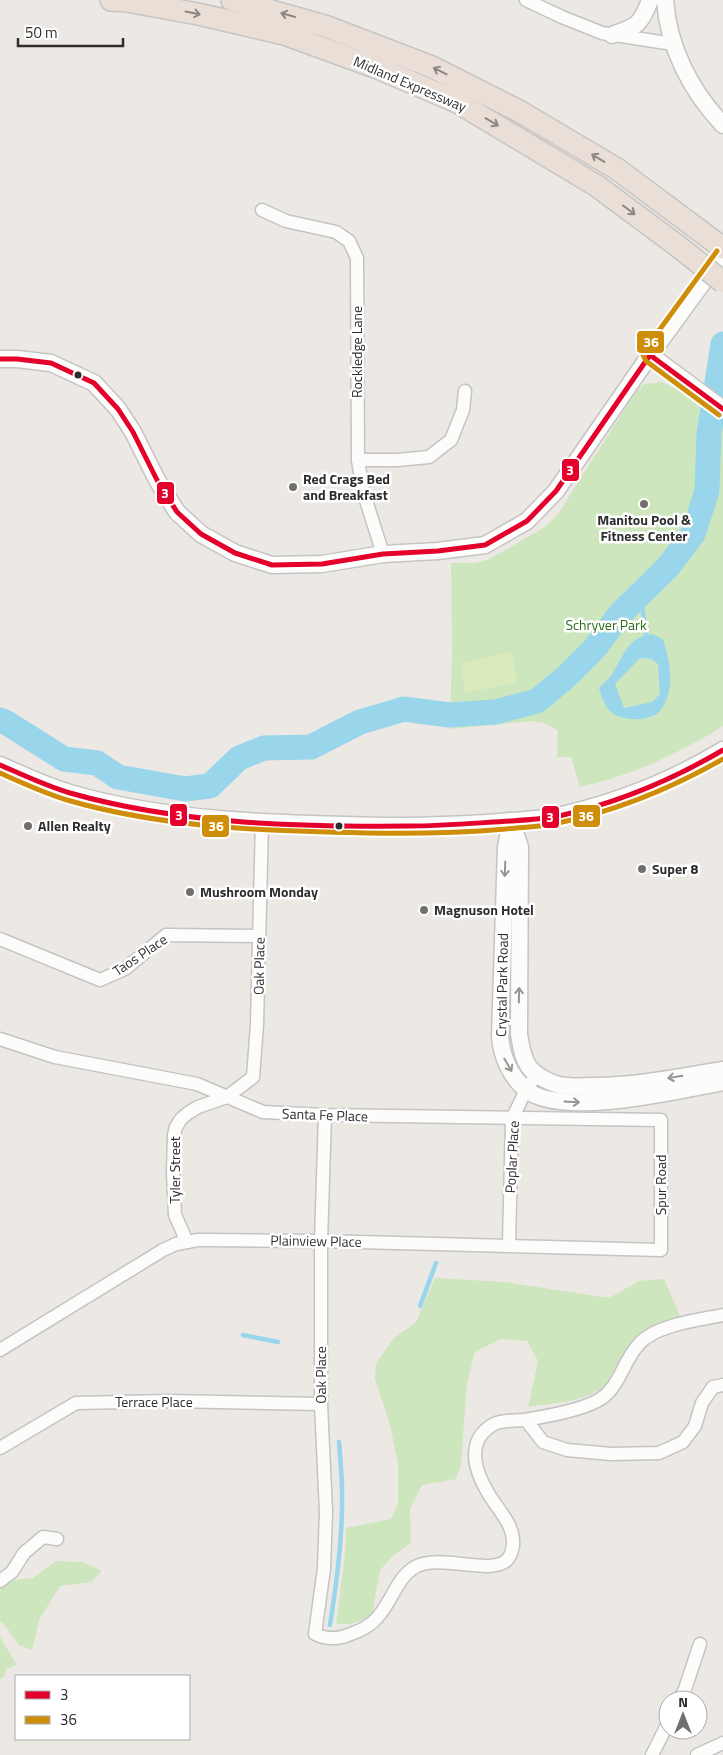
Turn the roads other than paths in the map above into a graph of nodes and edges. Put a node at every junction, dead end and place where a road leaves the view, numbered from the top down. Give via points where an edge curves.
1 (110, 0) edge
2 (232, 0) edge
3 (526, 0) edge
4 (650, 0) edge
5 (665, 0) edge
6 (612, 34) junction
7 (673, 44) junction
8 (723, 125) edge
9 (262, 210) dead end
10 (723, 248) edge
11 (723, 255) edge
12 (723, 282) edge
13 (650, 355) junction
14 (0, 359) edge
15 (465, 391) dead end
16 (723, 409) edge
17 (358, 460) junction
18 (383, 554) junction
19 (723, 750) edge
20 (0, 765) edge
21 (262, 821) junction
22 (511, 821) junction
23 (259, 936) junction
24 (0, 939) edge
25 (0, 1039) edge
26 (723, 1070) edge
27 (537, 1074) junction
28 (723, 1082) edge
29 (526, 1090) junction
30 (227, 1097) junction
31 (324, 1115) junction
32 (512, 1119) junction
33 (661, 1120) joint
34 (321, 1241) junction
35 (188, 1242) junction
36 (509, 1245) junction
37 (661, 1250) joint
38 (723, 1315) edge
39 (0, 1350) edge
40 (723, 1385) edge
41 (321, 1404) junction
42 (526, 1420) junction
43 (0, 1448) edge
44 (57, 1539) dead end
45 (0, 1581) edge
46 (700, 1644) dead end
47 (684, 1690) edge
48 (660, 1740) edge
49 (723, 1743) edge
50 (652, 1755) edge
51 (697, 1755) edge

1 -> 12 highway, Midland Expressway, bridge via 198,14 284,34 449,98 597,186
10 -> 2 highway, Midland Expressway via 617,169 518,111 432,67 325,26
3 - 6 street via 562,18
4 - 6 street via 632,28
5 - 7 street
6 - 7 street
7 - 8 street via 682,67
9 - 17 street, Rockledge Lane via 286,221 336,232 348,241 357,258
11 - 13 street
13 - 16 street
13 - 18 street via 556,491 527,521 485,545
14 - 18 street via 51,363 94,383 118,408 177,512 201,534 236,553 272,565 322,564
15 - 17 street via 463,410 451,440 429,457
17 - 18 street, Rockledge Lane via 363,492
19 - 22 street via 624,796 565,814
20 - 21 street via 71,794 122,806 188,816
21 - 22 street via 418,827
21 - 23 street, Oak Place
27 -> 22 street, Crystal Park Road via 524,1057 520,1034 520,847
22 -> 29 street, Crystal Park Road via 506,847 500,1044 507,1064
23 - 24 street, Taos Place via 166,934 125,969 100,980
23 - 30 street, Oak Place via 258,1025 253,1077
25 - 30 street, Santa Fe Place via 55,1057 197,1084
26 -> 27 street, Crystal Park Road via 606,1086 554,1084
27 - 29 street, Poplar Place
29 -> 28 street via 555,1100 596,1102 625,1100
29 - 32 street, Poplar Place
30 - 31 street, Santa Fe Place via 263,1112
30 - 35 street, Tyler Street via 188,1113 180,1119 174,1135 175,1215
31 - 32 street, Santa Fe Place
31 - 34 street, Oak Place
32 - 33 street, Santa Fe Place
32 - 36 street, Poplar Place
33 - 37 street, Spur Road
34 - 35 street, Plainview Place
34 - 36 street, Plainview Place
34 - 41 street, Oak Place
35 - 39 street, Plainview Place via 153,1255
36 - 37 street, Plainview Place
38 - 42 street via 647,1336 632,1352 614,1387 597,1401
40 - 42 street via 713,1387 707,1395 696,1426 683,1442 659,1453 611,1454 567,1450 543,1442
41 - 42 street, Oak Place via 326,1512 324,1568 315,1634 334,1639 374,1622 414,1568 427,1563 476,1566 507,1560 514,1538 481,1479 475,1461 476,1447 485,1430 496,1423
41 - 43 street, Terrace Place via 170,1400 76,1403
44 - 45 street via 43,1537
46 - 47 street
48 - 50 street
49 - 51 street

